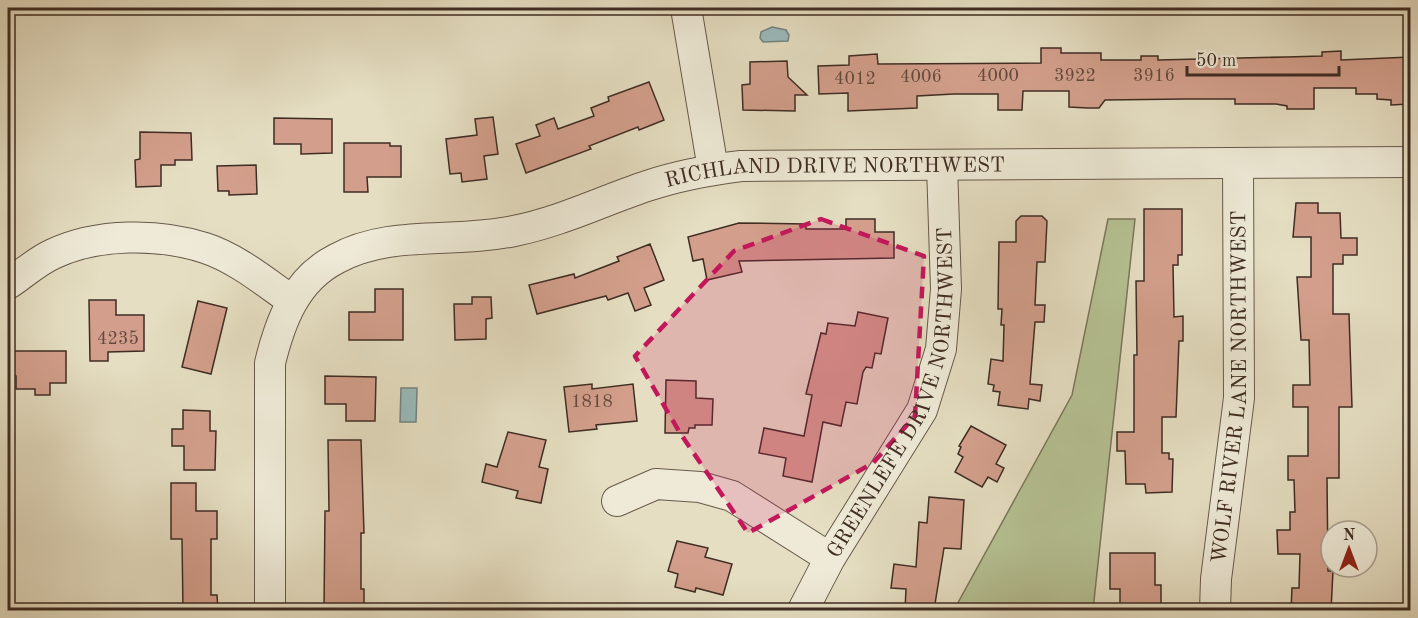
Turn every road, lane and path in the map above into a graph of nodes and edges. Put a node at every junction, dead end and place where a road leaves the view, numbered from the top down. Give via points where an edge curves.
1 (686, 8) edge
2 (1410, 162) edge
3 (1238, 164) junction
4 (942, 165) junction
5 (713, 169) junction
6 (8, 284) edge
7 (291, 300) junction
8 (617, 501) dead end
9 (830, 558) junction
10 (270, 610) edge
11 (803, 610) edge
12 (1215, 610) edge

1 - 5 street
2 - 3 street, RICHLAND DRIVE NORTHWEST
3 - 4 street, RICHLAND DRIVE NORTHWEST
3 - 12 street, WOLF RIVER LANE NORTHWEST via 1239,398
4 - 5 street, RICHLAND DRIVE NORTHWEST
4 - 9 street, GREENLEFE DRIVE NORTHWEST via 946,289 941,349 922,410
5 - 7 street, RICHLAND DRIVE NORTHWEST via 648,186 551,222 515,231 483,238 392,240 360,247 333,260
6 - 7 street via 52,254 99,239 167,240 207,248
7 - 10 street via 270,363
8 - 9 street via 656,484 732,495
9 - 11 street, GREENLEFE DRIVE NORTHWEST

